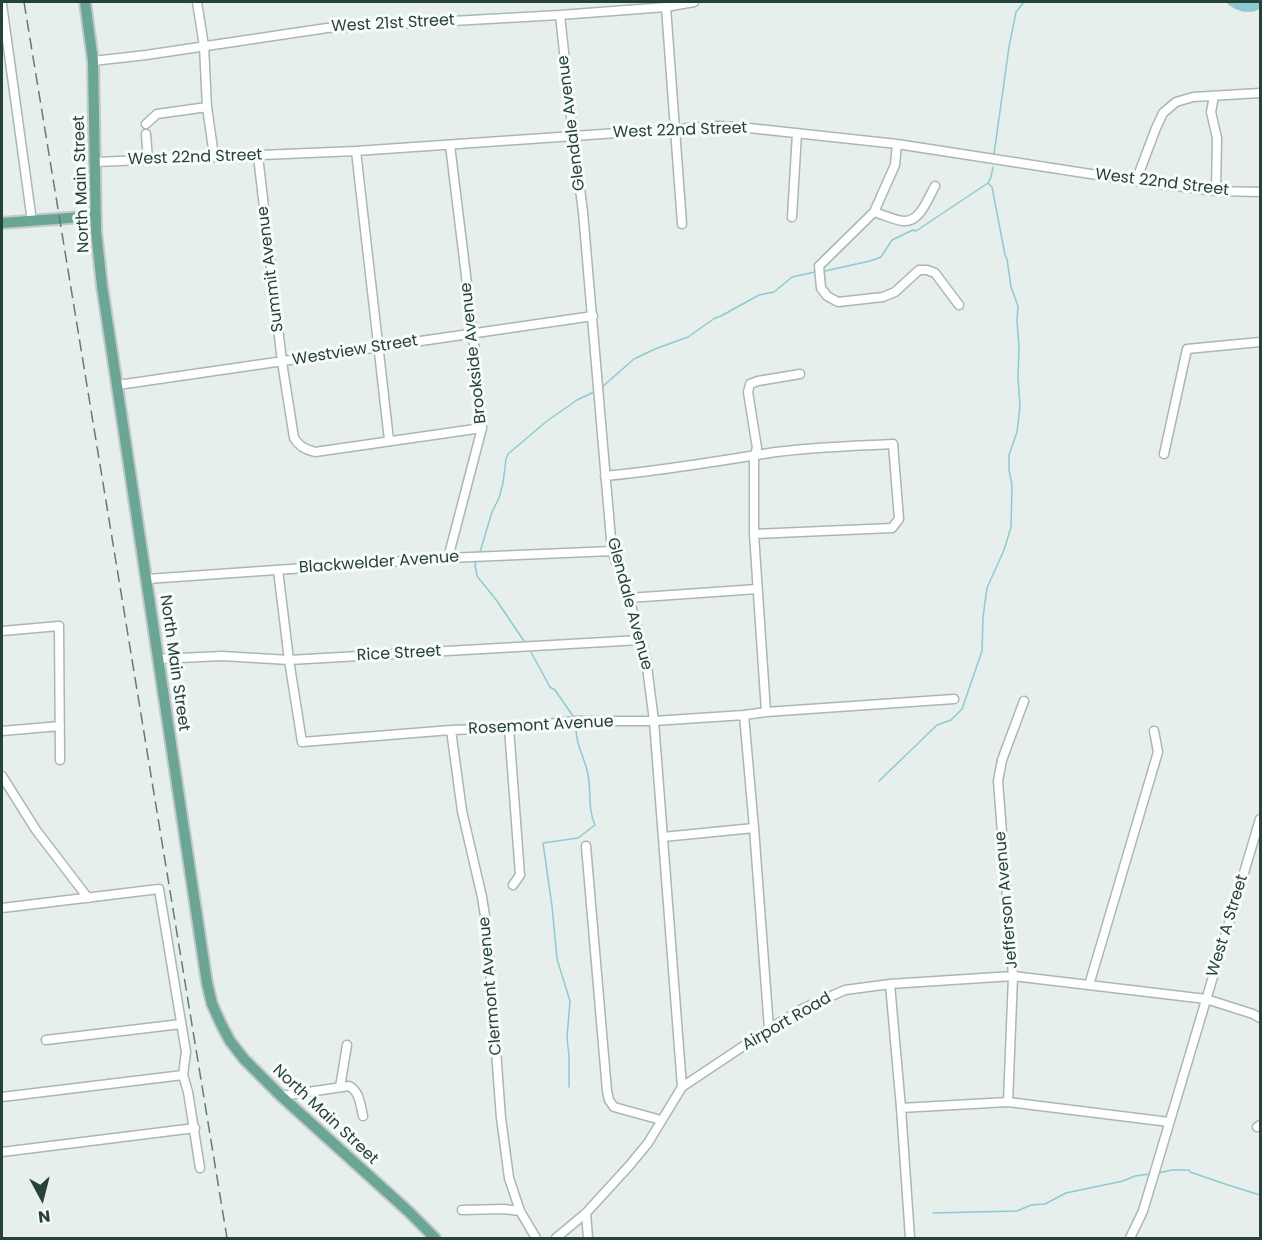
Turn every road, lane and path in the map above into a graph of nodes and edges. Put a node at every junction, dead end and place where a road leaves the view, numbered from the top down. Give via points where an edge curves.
1 (85, 2) edge
2 (197, 2) edge
3 (694, 2) edge
4 (2, 7) edge
5 (666, 7) junction
6 (560, 15) junction
7 (204, 46) junction
8 (93, 61) junction
9 (1260, 93) edge
10 (1214, 96) junction
11 (207, 107) junction
12 (146, 124) dead end
13 (675, 129) junction
14 (797, 133) junction
15 (146, 134) dead end
16 (573, 135) junction
17 (897, 144) junction
18 (450, 145) junction
19 (356, 151) junction
20 (214, 156) junction
21 (258, 156) junction
22 (148, 159) junction
23 (96, 162) junction
24 (1136, 181) junction
25 (935, 186) dead end
26 (1216, 191) junction
27 (1260, 192) edge
28 (96, 212) junction
29 (874, 212) junction
30 (31, 214) junction
31 (2, 216) edge
32 (792, 217) dead end
33 (2, 223) edge
34 (682, 225) dead end
35 (960, 305) dead end
36 (593, 316) junction
37 (473, 333) junction
38 (1260, 342) edge
39 (378, 348) junction
40 (282, 362) junction
41 (800, 374) dead end
42 (118, 385) junction
43 (482, 429) junction
44 (389, 440) junction
45 (1164, 454) dead end
46 (754, 457) junction
47 (605, 476) junction
48 (754, 534) junction
49 (612, 551) junction
50 (448, 558) junction
51 (278, 570) junction
52 (147, 579) junction
53 (757, 589) junction
54 (629, 598) junction
55 (2, 631) edge
56 (640, 639) junction
57 (158, 659) junction
58 (289, 660) junction
59 (954, 699) dead end
60 (1024, 701) dead end
61 (766, 712) junction
62 (744, 715) junction
63 (654, 721) junction
64 (60, 726) junction
65 (509, 728) junction
66 (451, 730) junction
67 (1154, 731) dead end
68 (2, 732) edge
69 (60, 760) dead end
70 (2, 776) edge
71 (1260, 819) edge
72 (754, 828) junction
73 (663, 837) junction
74 (586, 846) dead end
75 (513, 885) dead end
76 (88, 898) junction
77 (2, 908) edge
78 (1013, 976) junction
79 (890, 984) junction
80 (1089, 985) junction
81 (1206, 999) junction
82 (1260, 1018) edge
83 (181, 1024) junction
84 (769, 1029) junction
85 (46, 1040) dead end
86 (347, 1045) dead end
87 (183, 1075) junction
88 (340, 1087) junction
89 (682, 1087) junction
90 (281, 1096) junction
91 (2, 1097) edge
92 (1008, 1102) junction
93 (901, 1108) junction
94 (363, 1116) dead end
95 (661, 1120) junction
96 (1169, 1122) junction
97 (195, 1128) junction
98 (2, 1152) edge
99 (200, 1168) dead end
100 (462, 1210) dead end
101 (520, 1211) junction
102 (586, 1213) junction
103 (435, 1239) edge
104 (536, 1239) edge
105 (556, 1239) edge
106 (588, 1239) edge
107 (910, 1239) edge
108 (1130, 1239) edge

1 - 8 main road, North Main Street
2 - 7 street
3 - 5 street, West 21st Street
4 - 30 street
5 - 6 street, West 21st Street
5 - 13 street
6 - 7 street, West 21st Street via 327,28
6 - 16 street, Glendale Avenue
7 - 8 street, West 21st Street
7 - 11 street
8 - 23 main road, North Main Street
9 - 10 street
10 - 24 street via 1176,102 1163,113
10 - 26 street via 1211,112 1217,138
11 - 12 street via 157,114
11 - 20 street
13 - 14 street, West 22nd Street via 719,126
13 - 16 street, West 22nd Street
13 - 34 street
14 - 17 street, West 22nd Street
14 - 32 street
15 - 22 street
16 - 18 street, West 22nd Street
16 - 36 street, Glendale Avenue
17 - 24 street, West 22nd Street
17 - 29 street via 895,165
18 - 19 street, West 22nd Street
18 - 37 street, Brookside Avenue
19 - 21 street, West 22nd Street
19 - 39 street
20 - 21 street, West 22nd Street
20 - 22 street, West 22nd Street
21 - 40 street, Summit Avenue
22 - 23 street, West 22nd Street
23 - 28 main road, North Main Street
24 - 26 street, West 22nd Street
25 - 29 street via 913,220 905,222
26 - 27 street, West 22nd Street
28 - 30 main road
28 - 33 main road
28 - 42 main road, North Main Street via 102,286
29 - 35 street via 819,266 821,288 826,296 838,302 883,297 895,292 919,270 927,270 935,273
30 - 31 main road
36 - 37 street, Westview Street
36 - 47 street, Glendale Avenue
37 - 39 street, Westview Street
37 - 43 street, Brookside Avenue
38 - 45 street via 1187,349
39 - 40 street, Westview Street
39 - 44 street
40 - 42 street, Westview Street
40 - 44 street, Summit Avenue via 298,444 315,452
41 - 46 street via 750,384 757,448
42 - 52 main road, North Main Street
43 - 44 street, Summit Avenue
43 - 50 street, Brookside Avenue
46 - 47 street
46 - 48 street
46 - 48 street via 893,444 899,519 892,528
47 - 49 street, Glendale Avenue
48 - 53 street
49 - 50 street, Blackwelder Avenue
49 - 54 street, Glendale Avenue
50 - 51 street, Blackwelder Avenue
51 - 52 street, Blackwelder Avenue
51 - 58 street, Rosemont Avenue
52 - 57 main road, North Main Street
53 - 54 street
53 - 61 street
54 - 56 street, Glendale Avenue
55 - 64 street via 59,626
56 - 58 street, Rice Street
56 - 63 street, Glendale Avenue
57 - 58 street, Rice Street via 222,656
57 - 90 main road, North Main Street via 212,1004 230,1041
58 - 66 street, Rosemont Avenue via 302,741
59 - 61 street, Rosemont Avenue
60 - 78 street, Jefferson Avenue via 998,781
61 - 62 street, Rosemont Avenue
62 - 63 street, Rosemont Avenue
62 - 72 street
63 - 65 street, Rosemont Avenue via 576,721
63 - 73 street, Glendale Avenue
64 - 68 street
64 - 69 street
65 - 66 street, Rosemont Avenue
65 - 75 street via 520,874
66 - 101 street, Clermont Avenue via 462,811 487,929 505,1154
67 - 80 street via 1158,752
70 - 76 street via 36,830
71 - 81 street, West A Street
72 - 73 street
72 - 84 street
73 - 89 street, Glendale Avenue
74 - 95 street via 609,1101 614,1107
76 - 77 street
76 - 83 street via 159,889
78 - 79 street, Airport Road
78 - 80 street, Airport Road
78 - 92 street, Jefferson Avenue
79 - 84 street, Airport Road via 845,990
79 - 93 street
80 - 81 street, Airport Road
81 - 82 street, Airport Road
81 - 96 street, West A Street
83 - 85 street
83 - 87 street via 186,1052
84 - 89 street, Airport Road
86 - 88 street
87 - 91 street
87 - 97 street
88 - 90 street
88 - 94 street via 354,1089
89 - 95 street, Airport Road
90 - 103 main road, North Main Street
92 - 93 street
92 - 96 street
93 - 107 street
95 - 102 street, Airport Road via 648,1143
96 - 108 street, West A Street via 1143,1210
97 - 98 street
97 - 99 street
100 - 101 street
101 - 104 street, Clermont Avenue
102 - 105 street, Airport Road
102 - 106 street

